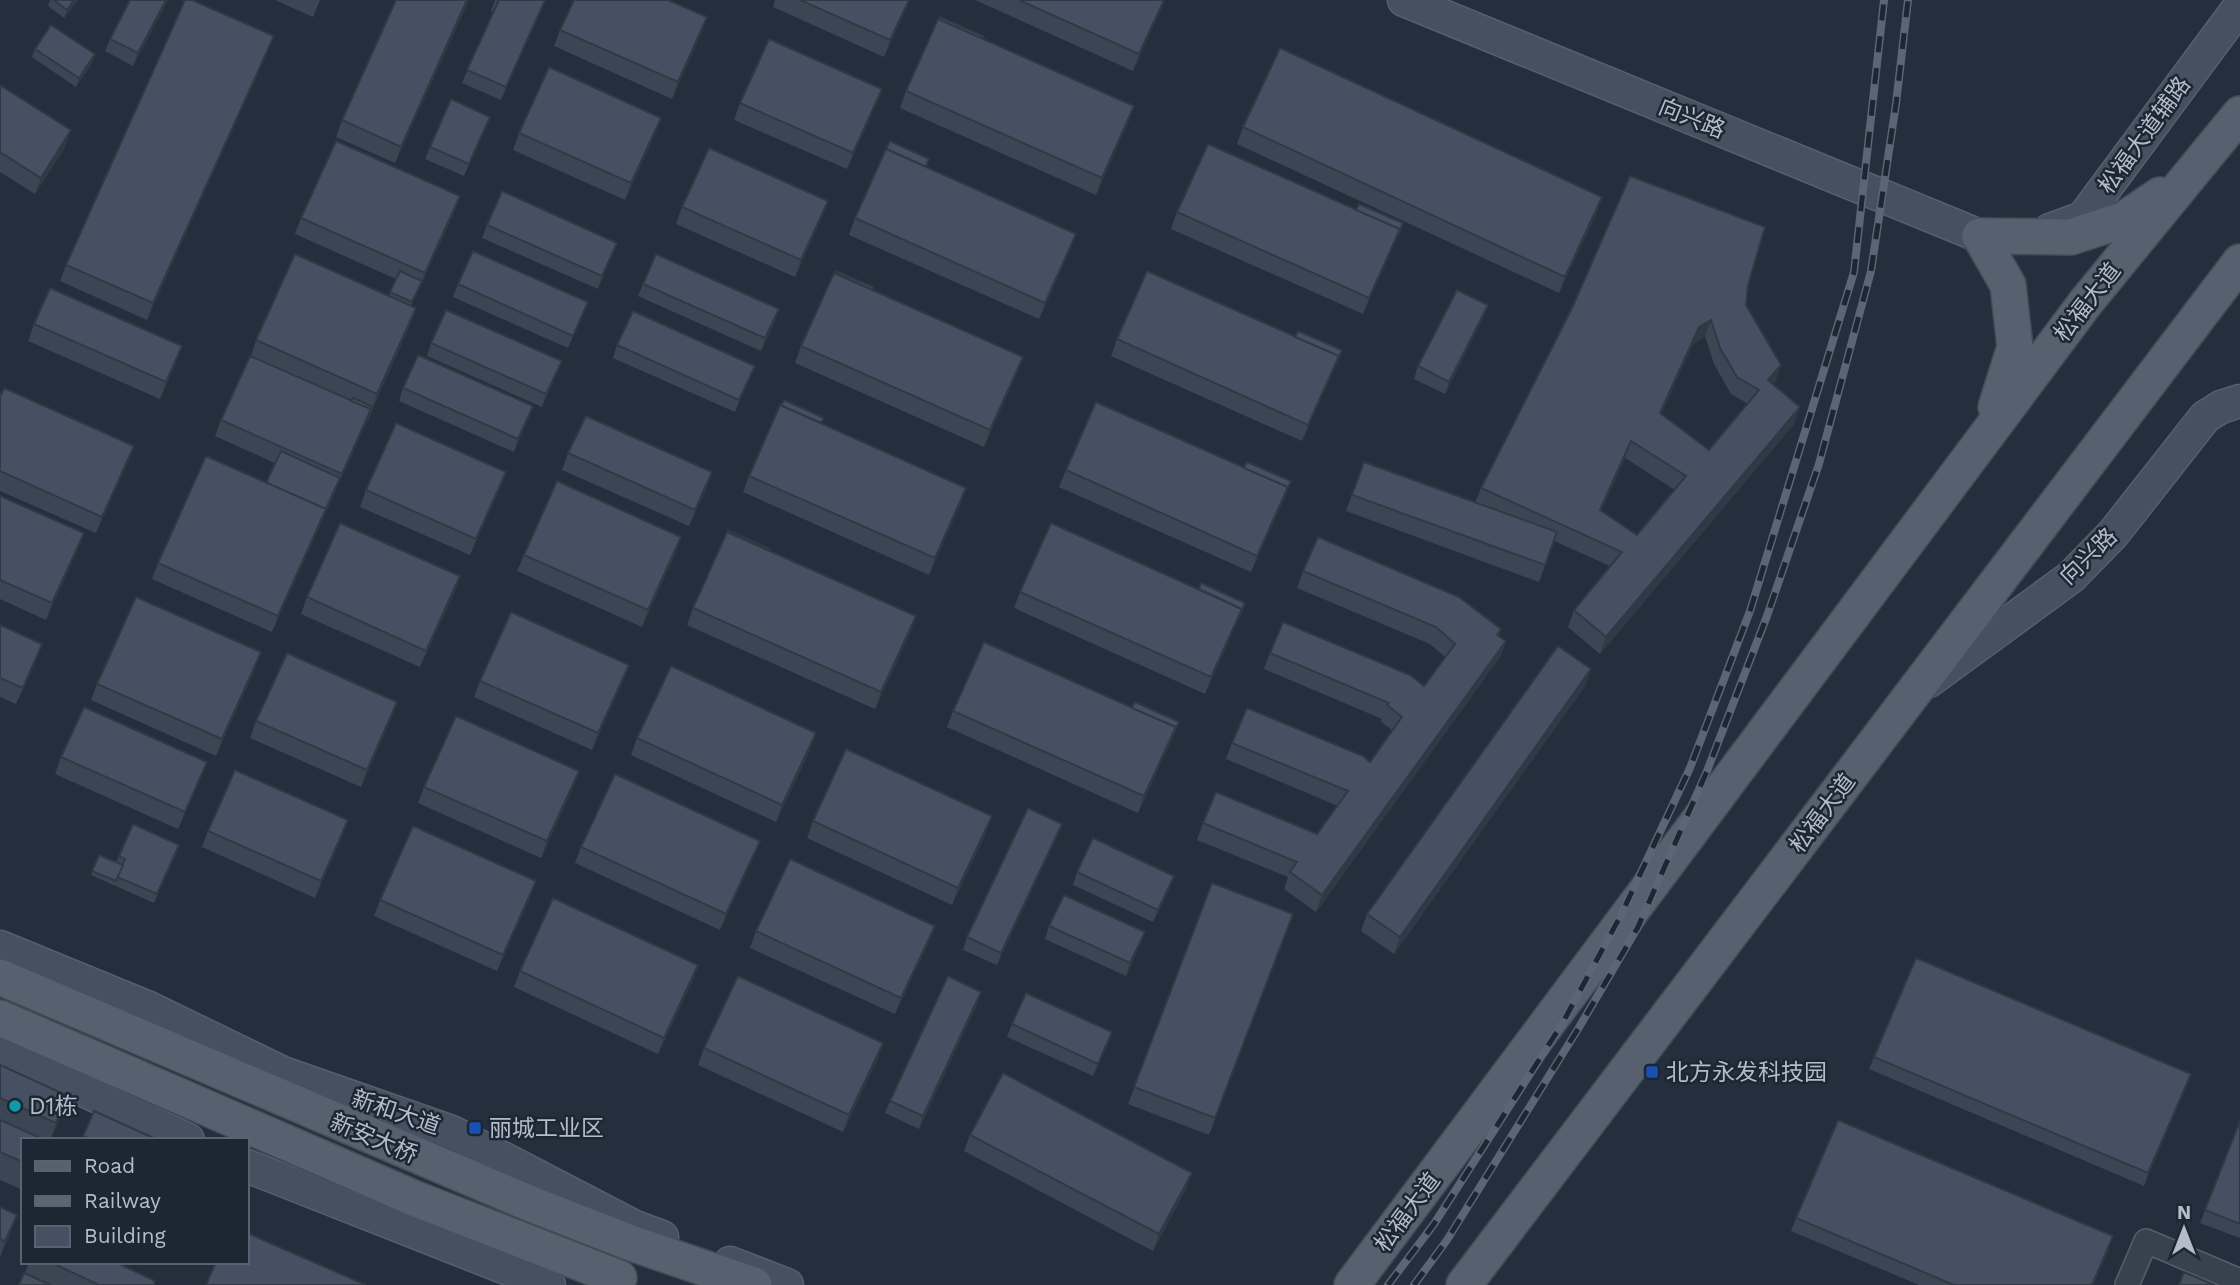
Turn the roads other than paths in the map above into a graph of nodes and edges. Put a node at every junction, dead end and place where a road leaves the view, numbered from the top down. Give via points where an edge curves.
1 (1404, 0) edge
2 (2240, 6) edge
3 (2240, 114) edge
4 (2190, 175) junction
5 (1980, 236) junction
6 (2028, 238) junction
7 (2240, 262) edge
8 (2240, 401) edge
9 (1989, 432) junction
10 (1913, 692) junction
11 (0, 947) edge
12 (0, 977) edge
13 (0, 1018) edge
14 (0, 1050) edge
15 (184, 1138) edge
16 (248, 1167) edge
17 (2240, 1280) edge
18 (628, 1282) edge
19 (549, 1285) edge
20 (754, 1285) edge
21 (787, 1285) edge
22 (1352, 1285) edge
23 (1464, 1285) edge
24 (2127, 1285) edge

1 - 5 main road, 向兴路
2 - 6 main road, 松福大道辅路 via 2083,218
3 - 4 main road, 松福大道
4 - 6 main road, 松福大道 via 2123,219 2071,237
4 - 9 main road, 松福大道 via 2086,302
5 - 6 main road, 松福大道
5 - 9 main road, 松福大道 via 2008,285 2015,347
7 - 10 main road, 松福大道
8 - 10 main road, 向兴路 via 2205,417 2113,534 2071,576
9 - 22 main road, 松福大道
10 - 23 main road, 松福大道
11 - 21 main road, 新和大道 via 149,1008 283,1073 452,1132 635,1227
12 - 20 main road, 新安大桥 via 531,1205
13 - 18 main road, 新安大桥 via 416,1199
14 - 15 main road
16 - 19 main road
17 - 24 street via 2146,1241

